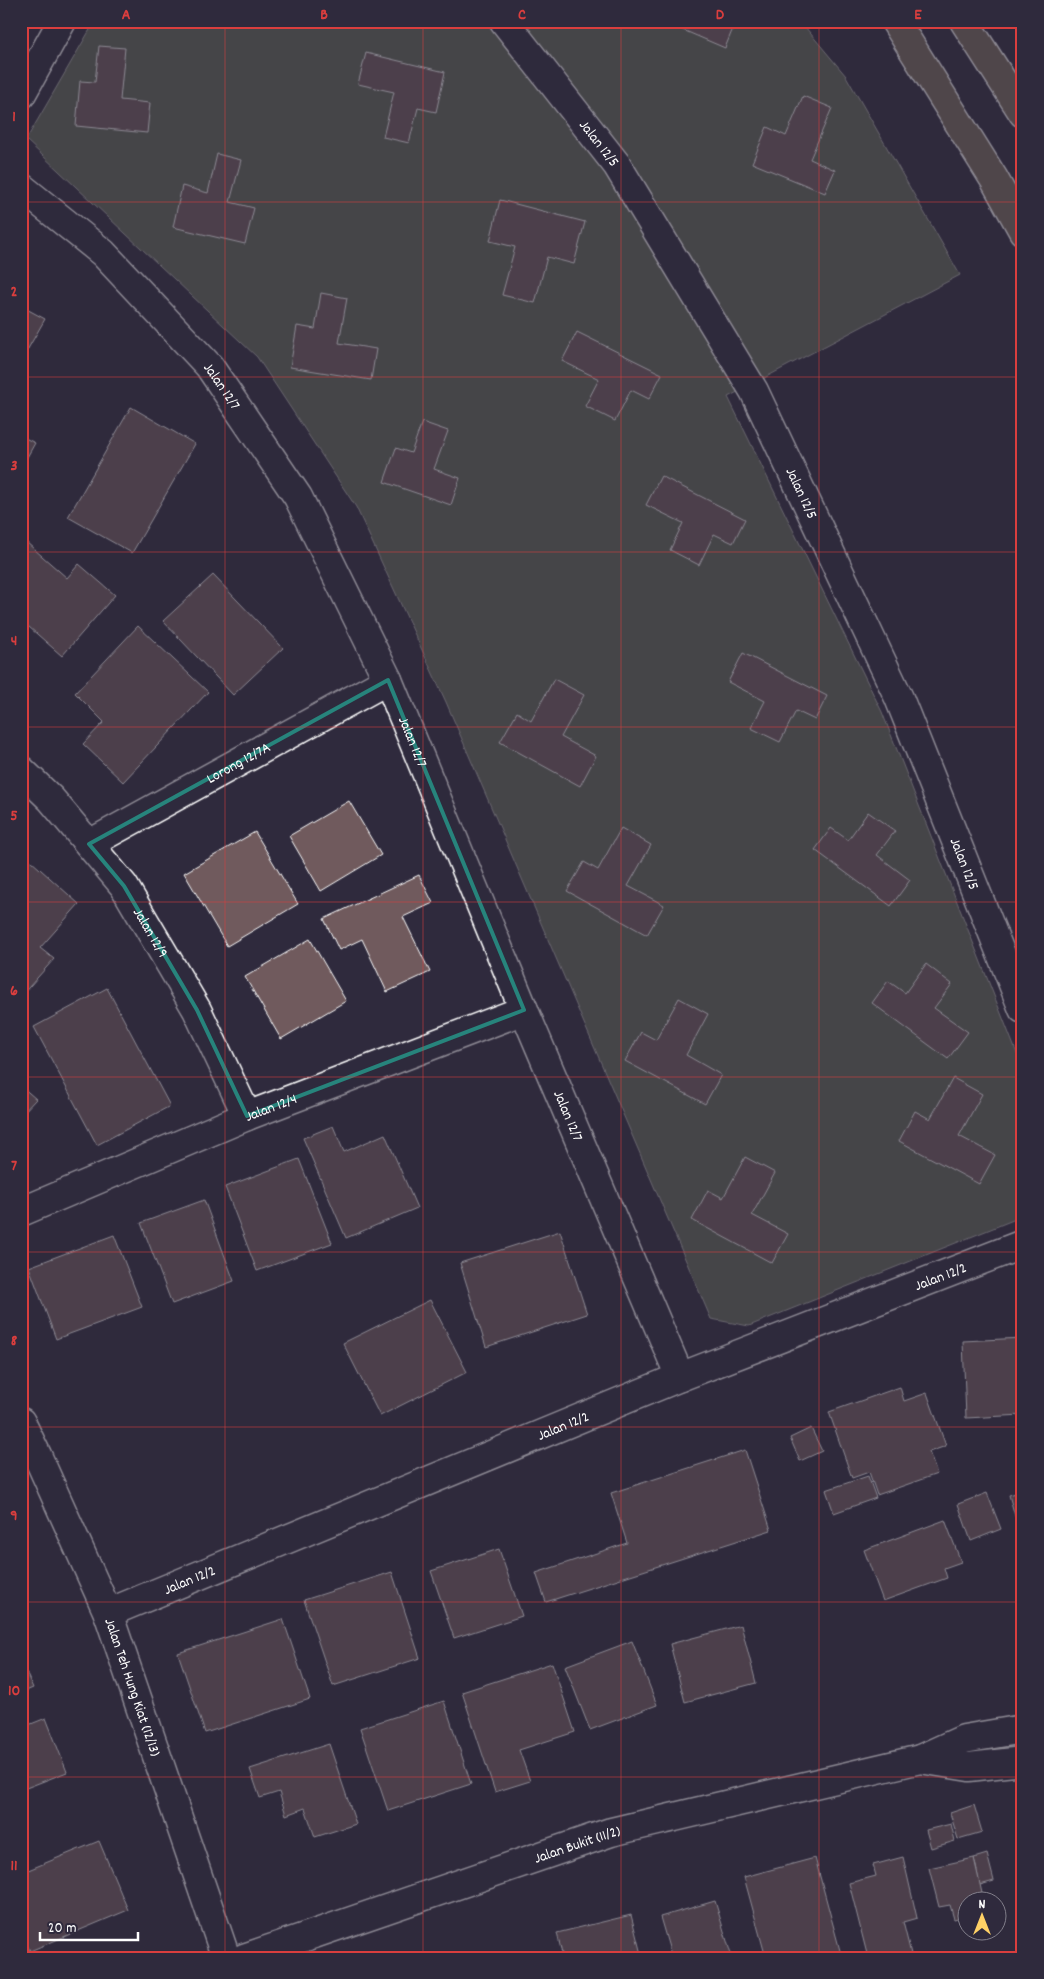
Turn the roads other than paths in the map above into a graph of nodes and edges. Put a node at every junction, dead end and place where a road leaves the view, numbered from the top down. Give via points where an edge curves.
1 (62, 21) edge
2 (504, 21) edge
3 (895, 21) edge
4 (964, 21) edge
5 (21, 95) edge
6 (1023, 113) edge
7 (21, 187) edge
8 (1023, 231) edge
9 (388, 680) junction
10 (21, 770) edge
11 (89, 844) junction
12 (1023, 1009) edge
13 (524, 1010) junction
14 (247, 1116) junction
15 (21, 1212) edge
16 (1023, 1244) edge
17 (680, 1377) junction
18 (21, 1422) edge
19 (29, 1458) edge
20 (108, 1613) junction
21 (1023, 1729) edge
22 (920, 1759) junction
23 (1023, 1760) edge
24 (226, 1958) edge
25 (244, 1958) edge

1 - 5 street
2 - 12 street, Jalan 12/5 via 617,165 754,391 899,698
3 - 8 main road
4 - 6 main road
7 - 9 street, Jalan 12/7 via 103,253 209,366 298,497
9 - 11 street, Lorong 12/7A
9 - 13 street, Jalan 12/7
10 - 11 street, Jalan 12/9
11 - 14 street, Jalan 12/9 via 124,886 177,977
13 - 14 street, Jalan 12/4
13 - 17 street, Jalan 12/7
14 - 15 street, Jalan 12/4
16 - 17 street, Jalan 12/2
17 - 20 street, Jalan 12/2
18 - 19 street, Jalan Teh Hung Kiat (12/13)
19 - 20 street, Jalan Teh Hung Kiat (12/13)
20 - 24 street, Jalan Teh Hung Kiat (12/13)
21 - 22 street, Jalan Bukit (11/2) via 964,1739
22 - 23 street, Jalan Bukit (11/2) via 969,1767
22 - 25 street, Jalan Bukit (11/2) via 611,1832

